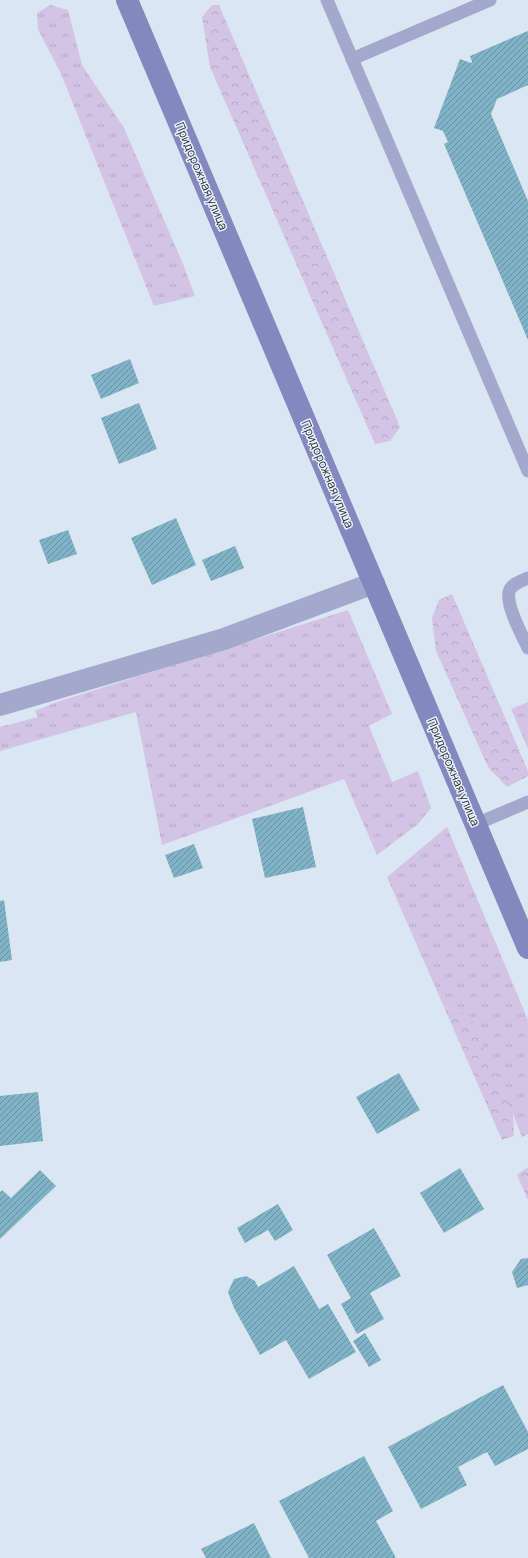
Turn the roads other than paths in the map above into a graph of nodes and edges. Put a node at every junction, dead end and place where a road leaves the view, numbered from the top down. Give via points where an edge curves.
1 (127, 0) edge
2 (327, 0) edge
3 (490, 0) edge
4 (352, 59) junction
5 (528, 471) edge
6 (528, 578) edge
7 (374, 583) junction
8 (528, 648) edge
9 (0, 705) edge
10 (528, 802) edge
11 (476, 824) junction
12 (528, 948) edge

1 - 7 main road, Придорожная улица
2 - 4 lane
3 - 4 lane
4 - 5 lane
6 - 8 lane via 515,584 509,592 509,604
7 - 9 street via 218,641
7 - 11 main road, Придорожная улица
10 - 11 lane
11 - 12 main road, Придорожная улица

